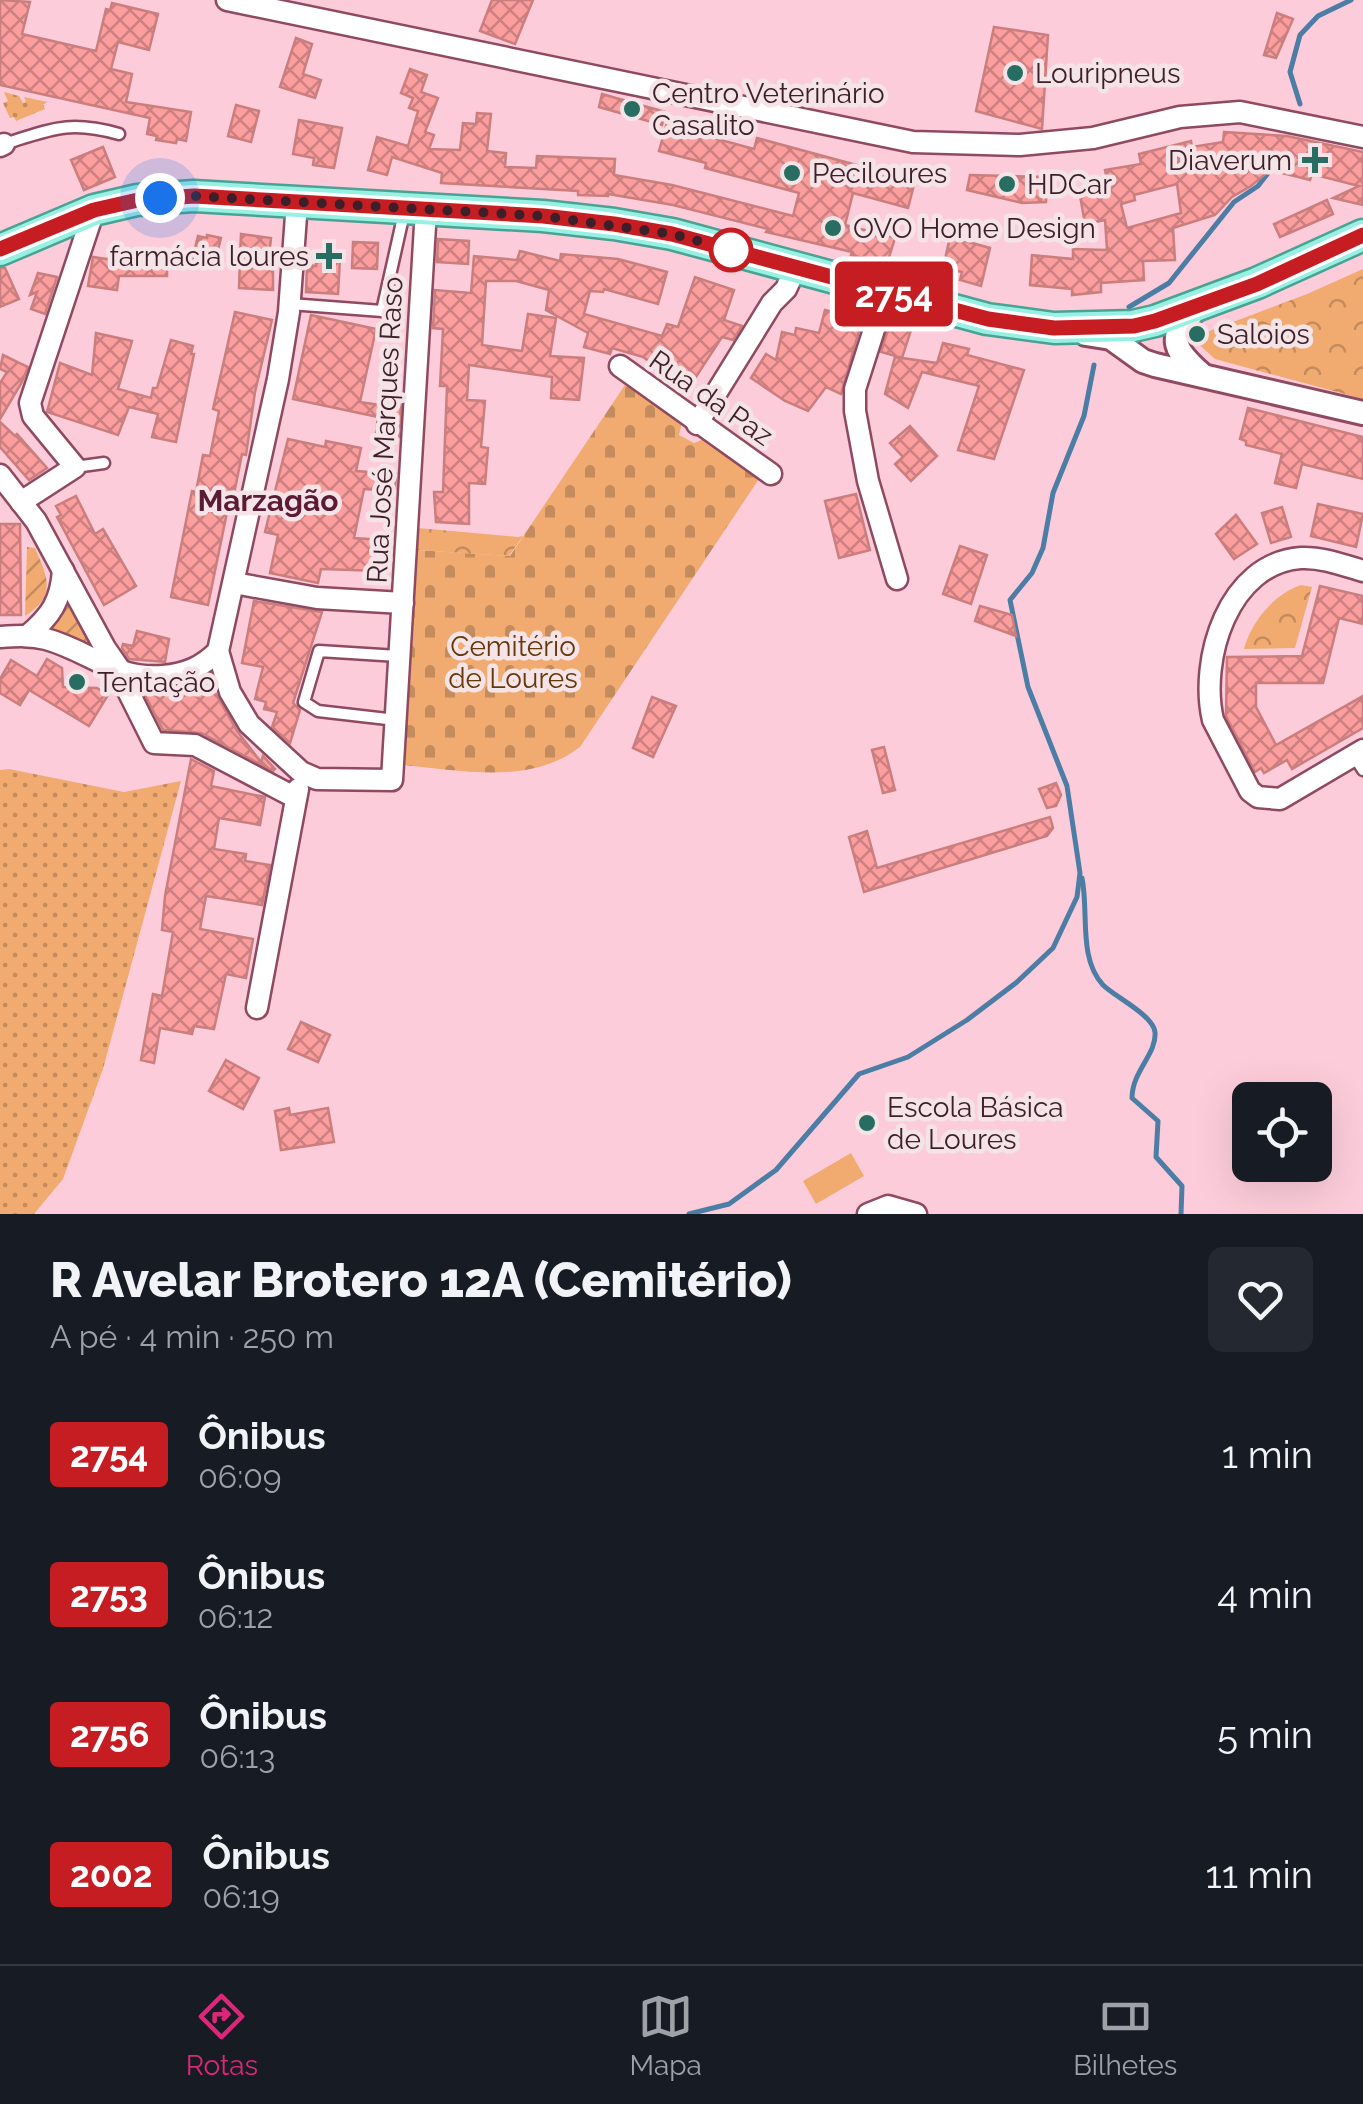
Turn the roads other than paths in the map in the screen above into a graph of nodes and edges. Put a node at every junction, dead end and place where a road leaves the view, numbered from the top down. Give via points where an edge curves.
1 (227, 0) edge
2 (119, 134) dead end
3 (1363, 137) edge
4 (2, 145) edge
5 (297, 202) junction
6 (415, 209) junction
7 (94, 210) junction
8 (1363, 235) edge
9 (0, 250) edge
10 (786, 264) junction
11 (886, 292) junction
12 (289, 304) junction
13 (1197, 308) junction
14 (1144, 323) junction
15 (1054, 328) junction
16 (1154, 365) junction
17 (620, 366) dead end
18 (1200, 373) junction
19 (1363, 414) edge
20 (698, 424) junction
21 (104, 463) dead end
22 (76, 467) junction
23 (771, 474) dead end
24 (0, 475) edge
25 (22, 502) junction
26 (62, 568) junction
27 (1363, 570) edge
28 (897, 579) dead end
29 (234, 583) junction
30 (402, 603) junction
31 (27, 636) junction
32 (0, 637) edge
33 (218, 650) junction
34 (400, 656) junction
35 (124, 674) junction
36 (396, 720) junction
37 (1360, 759) edge
38 (301, 772) junction
39 (296, 798) junction
40 (257, 1008) dead end
41 (868, 1214) edge
42 (916, 1214) edge

1 - 3 street via 913,142 1020,145 1240,112
2 - 4 lane via 88,125 50,128
5 - 6 main road
5 - 7 main road via 194,196
5 - 12 street
6 - 10 main road via 614,224
6 - 12 lane via 382,311
6 - 30 street, Rua José Marques Raso
7 - 9 main road
7 - 22 street via 30,403 33,416
8 - 13 main road
10 - 11 main road
10 - 20 street via 770,284 772,303
11 - 15 main road via 988,319
11 - 28 street via 855,389 855,411
12 - 29 street
13 - 14 main road
13 - 18 street via 1176,340 1180,355
14 - 15 main road
14 - 16 street via 1143,349
14 - 18 street via 1175,362
15 - 16 street via 1110,338
16 - 18 street
17 - 20 street, Rua da Paz
18 - 19 street
20 - 23 street, Rua da Paz
21 - 22 lane
22 - 25 street
24 - 25 street
25 - 26 street
26 - 31 street via 56,608
26 - 35 street
27 - 37 street via 1302,558 1263,572 1227,614 1212,658 1213,720 1258,797 1280,799
29 - 30 street, Rua José Marques Raso via 317,598
29 - 33 street
30 - 34 street
31 - 32 street
31 - 35 street
33 - 35 street via 203,666 173,675
33 - 38 street via 230,692 249,724
34 - 36 street
34 - 36 lane via 319,651 304,702 318,711
35 - 39 street via 154,743 196,745
36 - 38 street via 392,780 317,779
38 - 39 street
39 - 40 street
41 - 42 street via 888,1206

